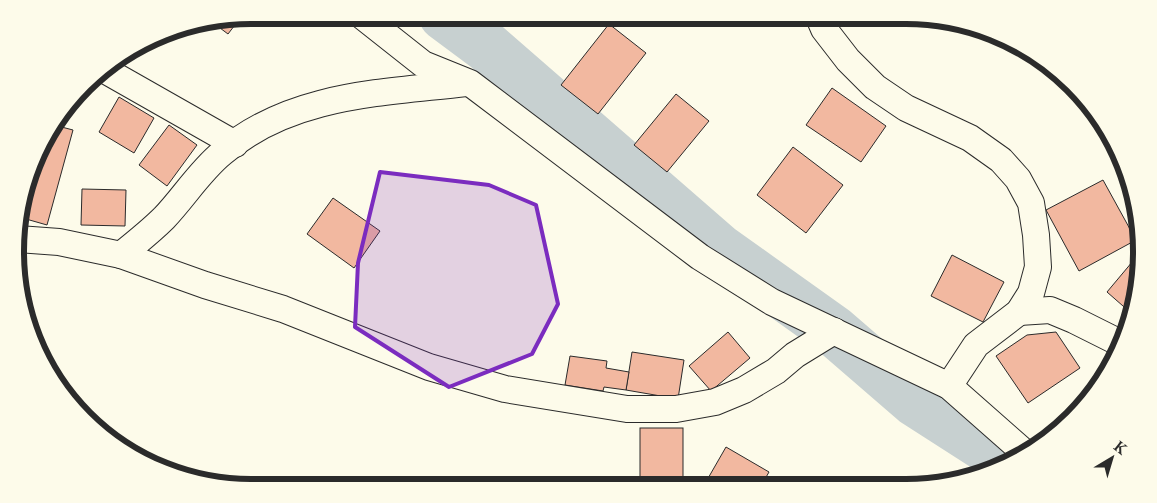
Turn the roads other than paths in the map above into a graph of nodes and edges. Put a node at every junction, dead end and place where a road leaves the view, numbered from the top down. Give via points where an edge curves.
1 (375, 24) edge
2 (822, 24) edge
3 (110, 73) edge
4 (470, 83) junction
5 (235, 144) junction
6 (24, 239) edge
7 (121, 255) junction
8 (1018, 312) junction
9 (834, 332) junction
10 (1115, 341) edge
11 (949, 386) junction
12 (1020, 448) edge

1 - 4 street via 423,64
2 - 8 street via 848,60 875,87 906,108 970,138 1001,160 1018,178 1031,202 1038,267 1032,293
3 - 5 street
4 - 5 street via 349,97 302,108 262,124
4 - 9 street via 700,257 772,302
5 - 7 street via 222,153 144,238
6 - 7 street via 59,242
7 - 9 street via 283,309 429,366 504,389 627,409 676,410 715,402 744,390
8 - 10 street via 1050,310
8 - 11 street via 976,345
9 - 11 street
11 - 12 street

